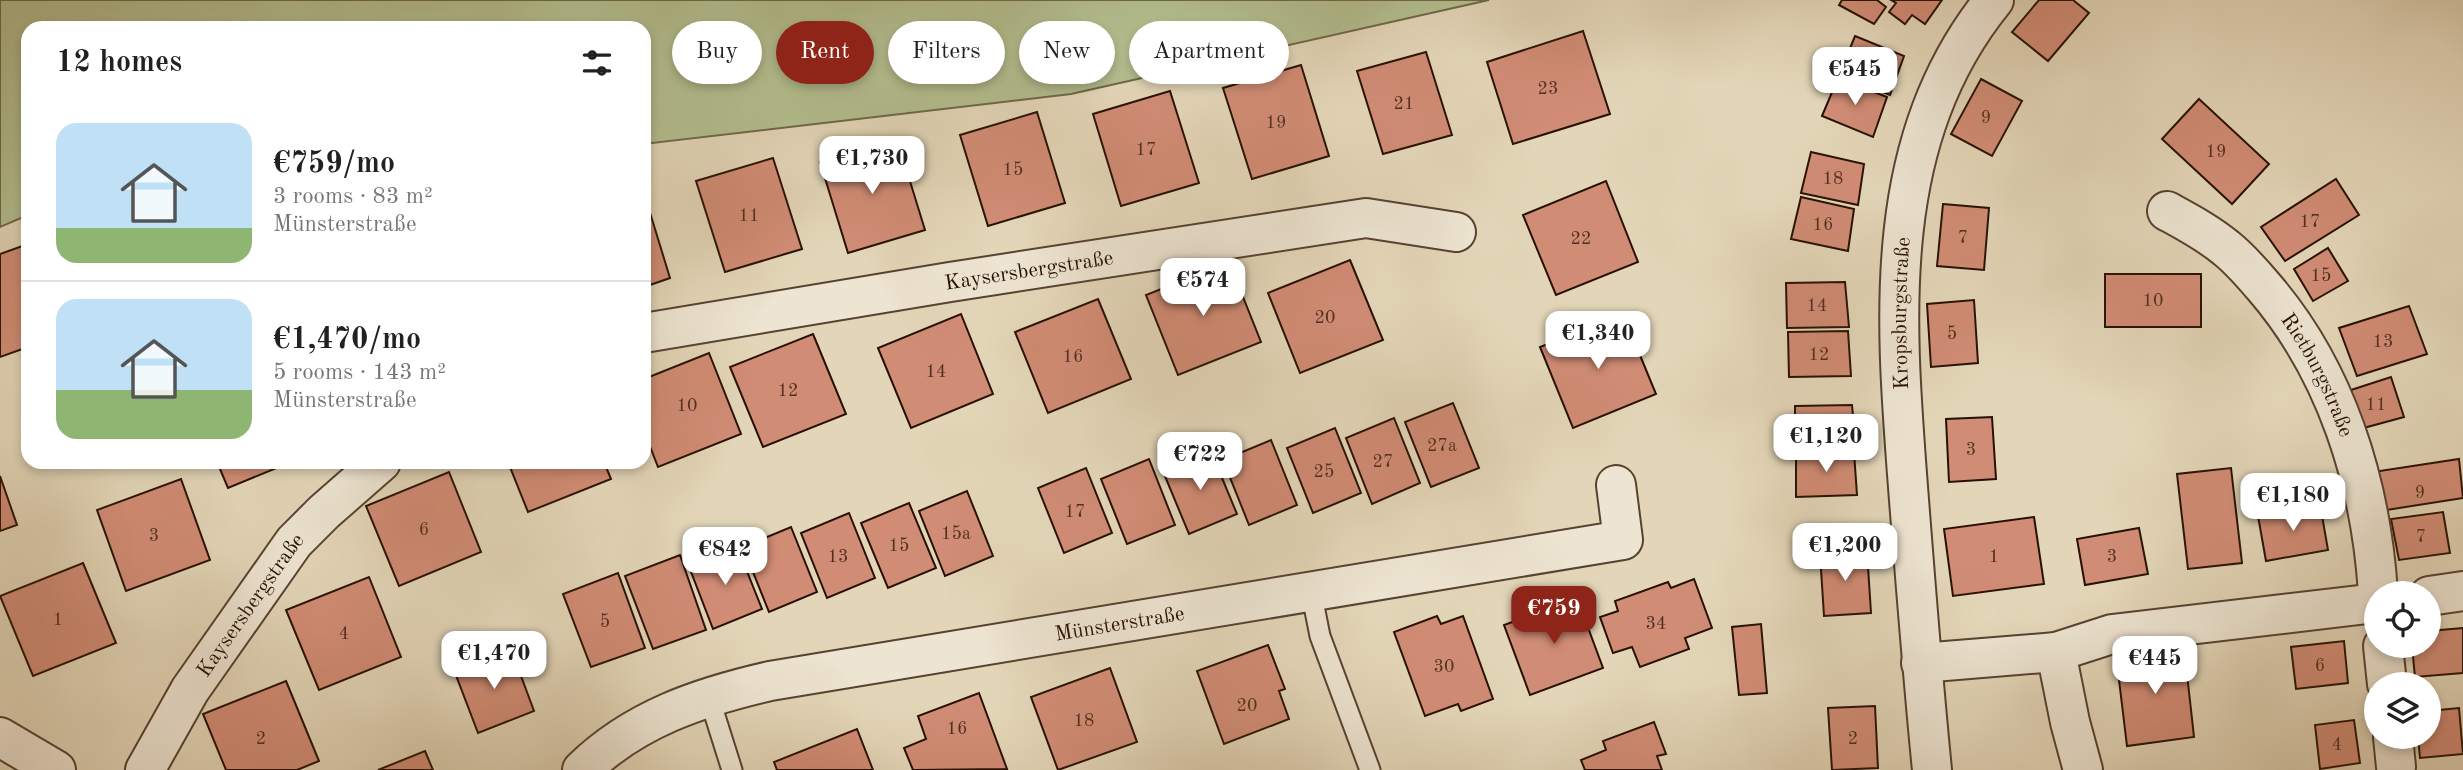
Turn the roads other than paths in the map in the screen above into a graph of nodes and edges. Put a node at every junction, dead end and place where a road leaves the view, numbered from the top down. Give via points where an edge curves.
1 (1994, 0) edge
2 (2167, 211) dead end
3 (1456, 232) dead end
4 (651, 332) edge
5 (373, 469) edge
6 (1616, 485) dead end
7 (2376, 581) edge
8 (1311, 591) junction
9 (2463, 592) edge
10 (2441, 595) edge
11 (2364, 604) edge
12 (2056, 652) junction
13 (1921, 663) junction
14 (709, 697) junction
15 (0, 737) edge
16 (56, 770) edge
17 (145, 770) edge
18 (582, 770) edge
19 (733, 770) edge
20 (1370, 770) edge
21 (1932, 770) edge
22 (2083, 770) edge

1 - 13 street, Kropsburgstraße via 1960,50 1926,123 1914,158 1905,225 1898,291 1900,365
2 - 7 street, Rietburgstraße via 2208,235 2244,265 2298,329 2320,367 2366,502
3 - 4 street, Kaysersbergstraße via 1366,218
5 - 17 street, Kaysersbergstraße via 294,542 190,690
6 - 8 street, Münsterstraße via 1623,540
8 - 14 street, Münsterstraße via 770,681
8 - 20 lane via 1320,636
9 - 10 street
11 - 12 street via 2112,634
12 - 13 street
12 - 22 street
13 - 21 street, Kropsburgstraße
14 - 18 street, Münsterstraße via 633,729
14 - 19 lane
15 - 16 street

